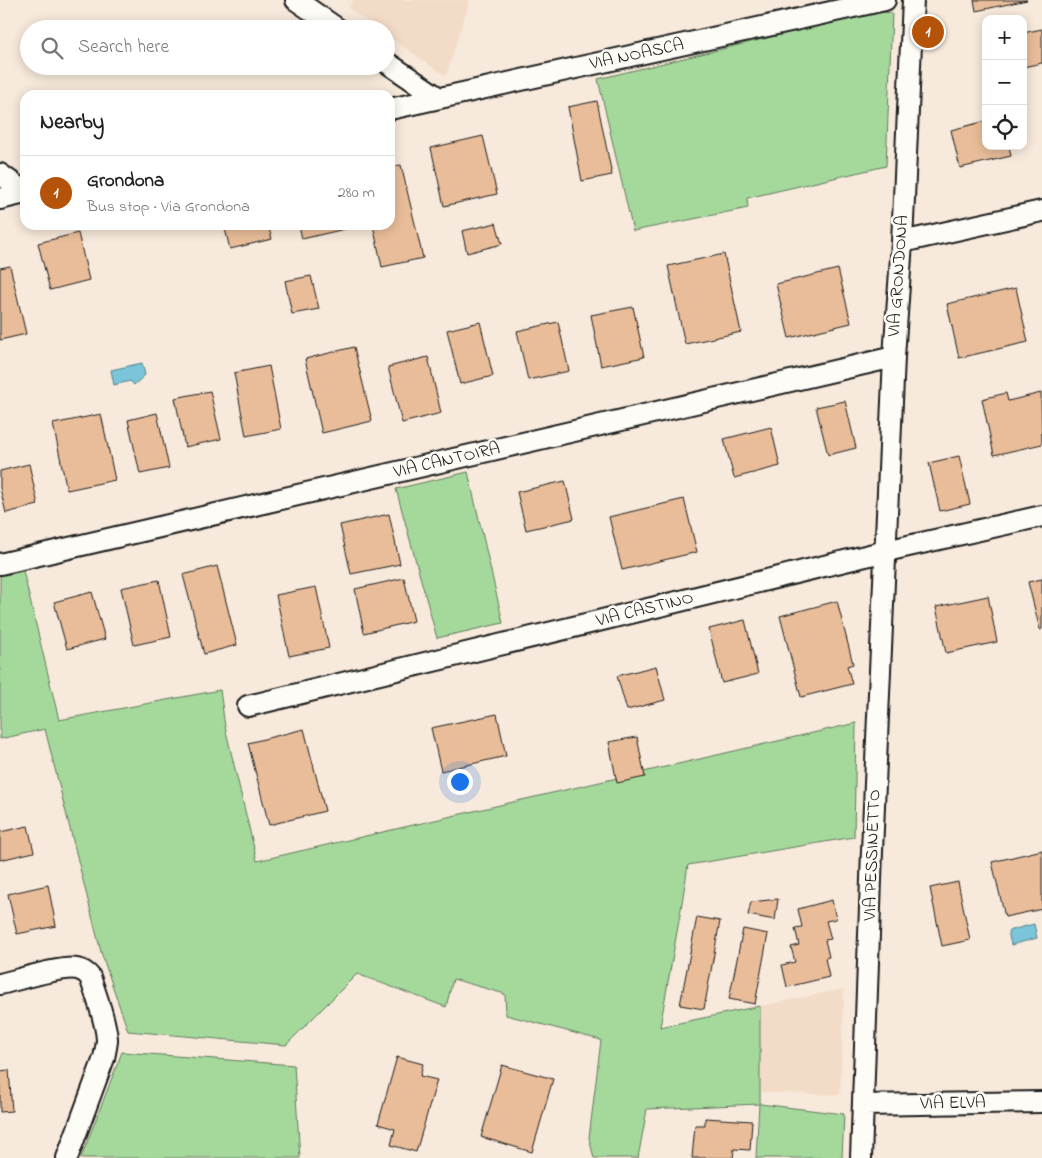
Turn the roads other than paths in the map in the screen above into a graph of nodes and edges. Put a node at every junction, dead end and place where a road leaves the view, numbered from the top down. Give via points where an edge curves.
1 (296, 0) edge
2 (885, 0) edge
3 (913, 0) edge
4 (325, 20) edge
5 (395, 68) edge
6 (439, 98) junction
7 (395, 108) edge
8 (0, 174) edge
9 (20, 189) edge
10 (20, 194) edge
11 (0, 199) edge
12 (1042, 211) edge
13 (902, 242) junction
14 (894, 357) junction
15 (1042, 516) edge
16 (886, 551) junction
17 (0, 564) edge
18 (248, 706) dead end
19 (0, 984) edge
20 (1042, 1102) edge
21 (863, 1105) junction
22 (67, 1158) edge
23 (861, 1158) edge

1 - 4 street
2 - 6 street, VIA NOASCA
3 - 13 street, VIA GRONDONA
5 - 6 street
6 - 7 street, VIA NOASCA
8 - 9 street
10 - 11 street
12 - 13 street
13 - 14 street, VIA GRONDONA
14 - 16 street, VIA GRONDONA
14 - 17 street, VIA CANTOIRA
15 - 16 street, VIA CASTINO
16 - 18 street, VIA CASTINO
16 - 21 street, VIA PESSINETTO
19 - 22 street via 68,969 80,970 90,977 104,1023 106,1048
20 - 21 street, VIA ELVA
21 - 23 street, VIA PESSINETTO

